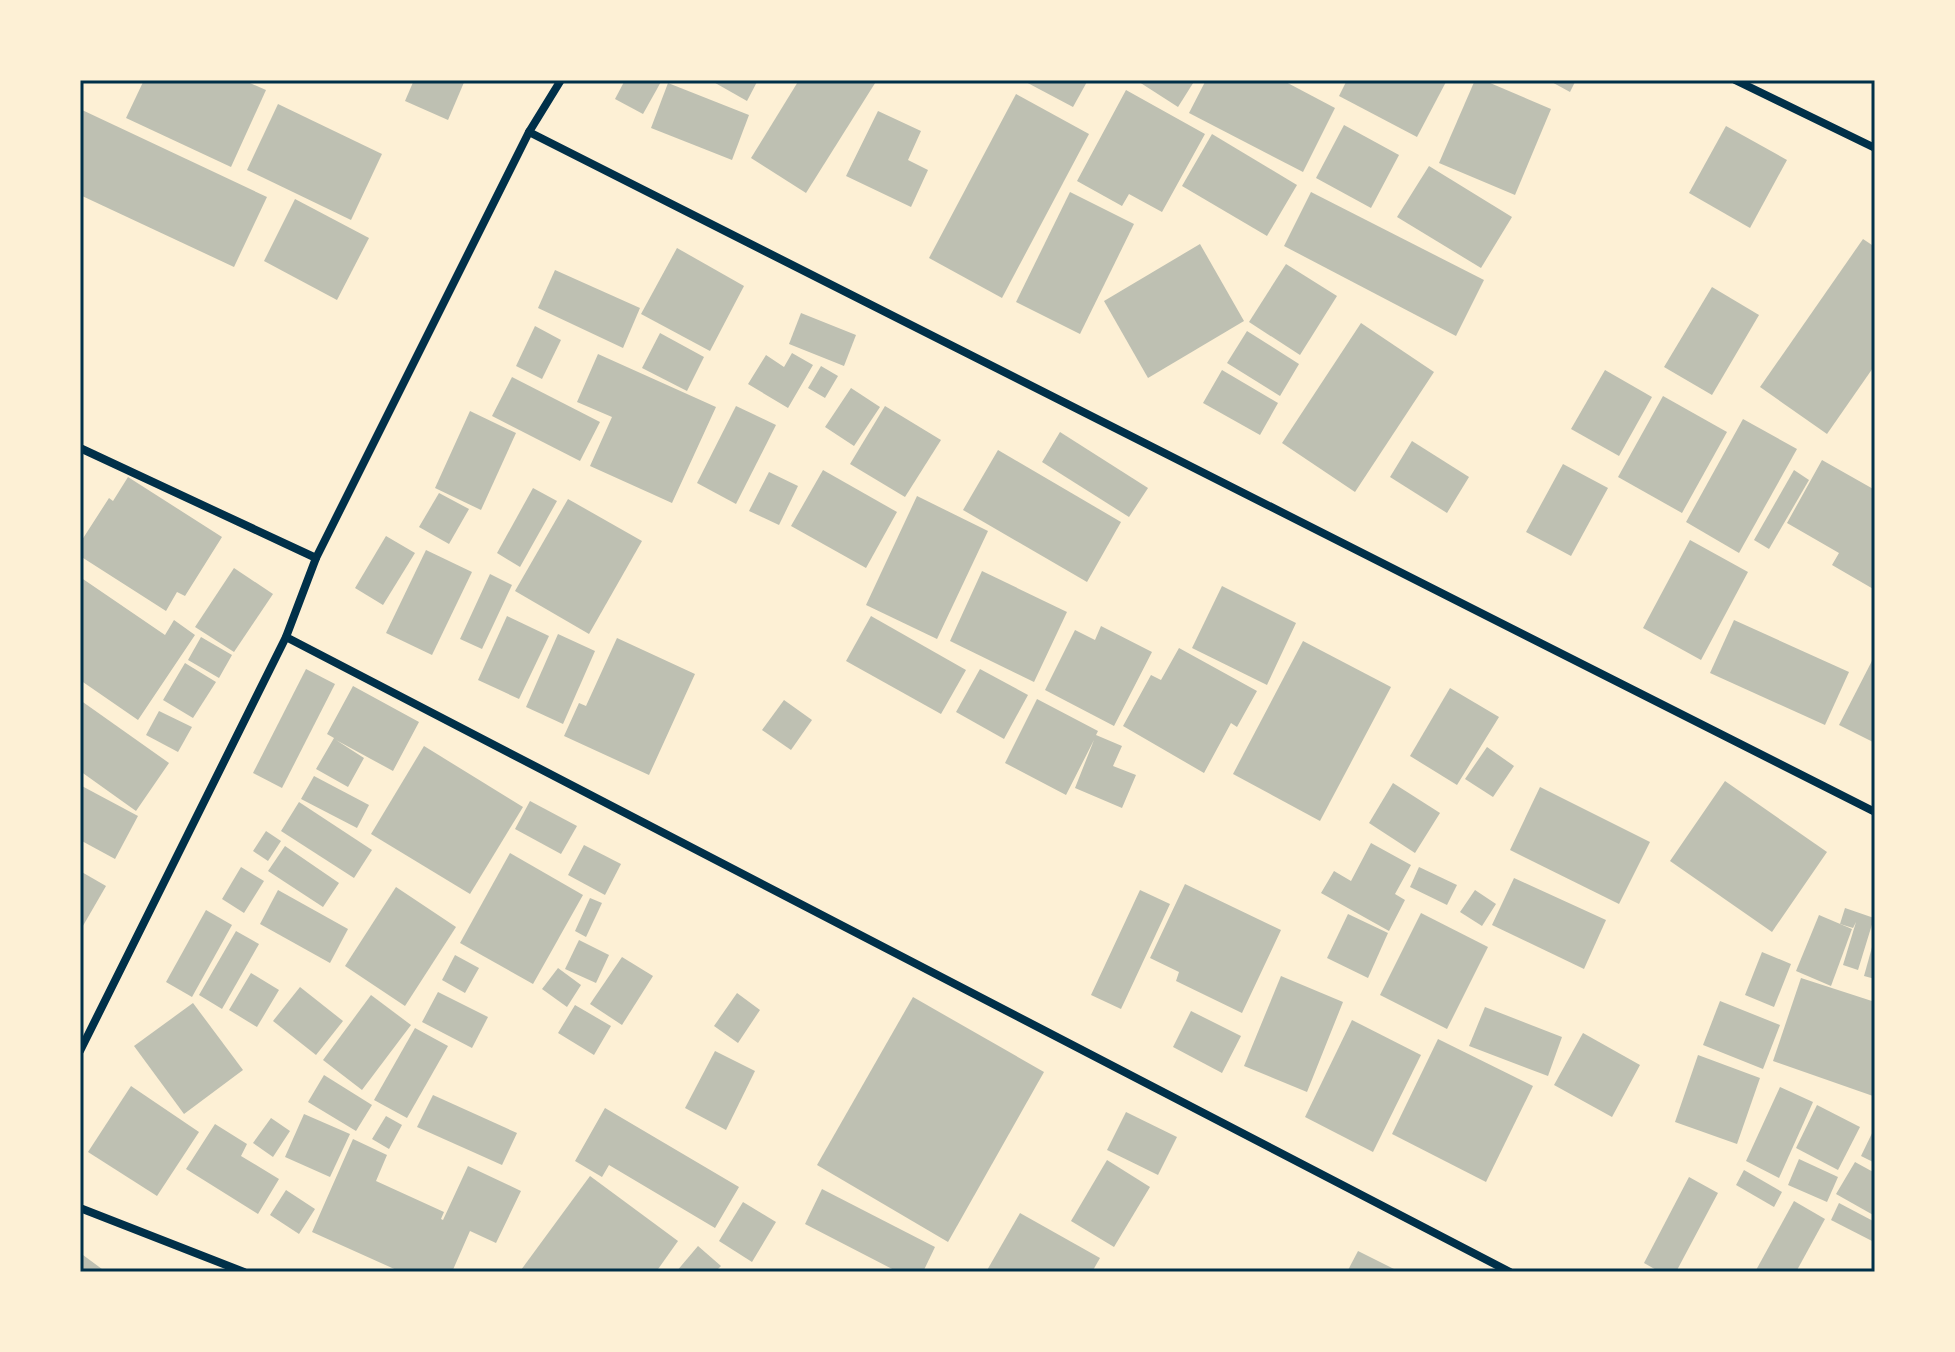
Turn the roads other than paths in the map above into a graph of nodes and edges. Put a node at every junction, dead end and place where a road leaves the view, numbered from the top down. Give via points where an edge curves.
1 (561, 80) edge
2 (1735, 80) edge
3 (529, 132) junction
4 (1875, 148) edge
5 (80, 448) edge
6 (316, 558) junction
7 (286, 637) junction
8 (1875, 812) edge
9 (80, 1051) edge
10 (80, 1208) edge
11 (244, 1272) edge
12 (1510, 1272) edge

1 - 3 street
2 - 4 street
3 - 6 street
3 - 8 street
5 - 6 street
6 - 7 street
7 - 9 street
7 - 12 street
10 - 11 street

